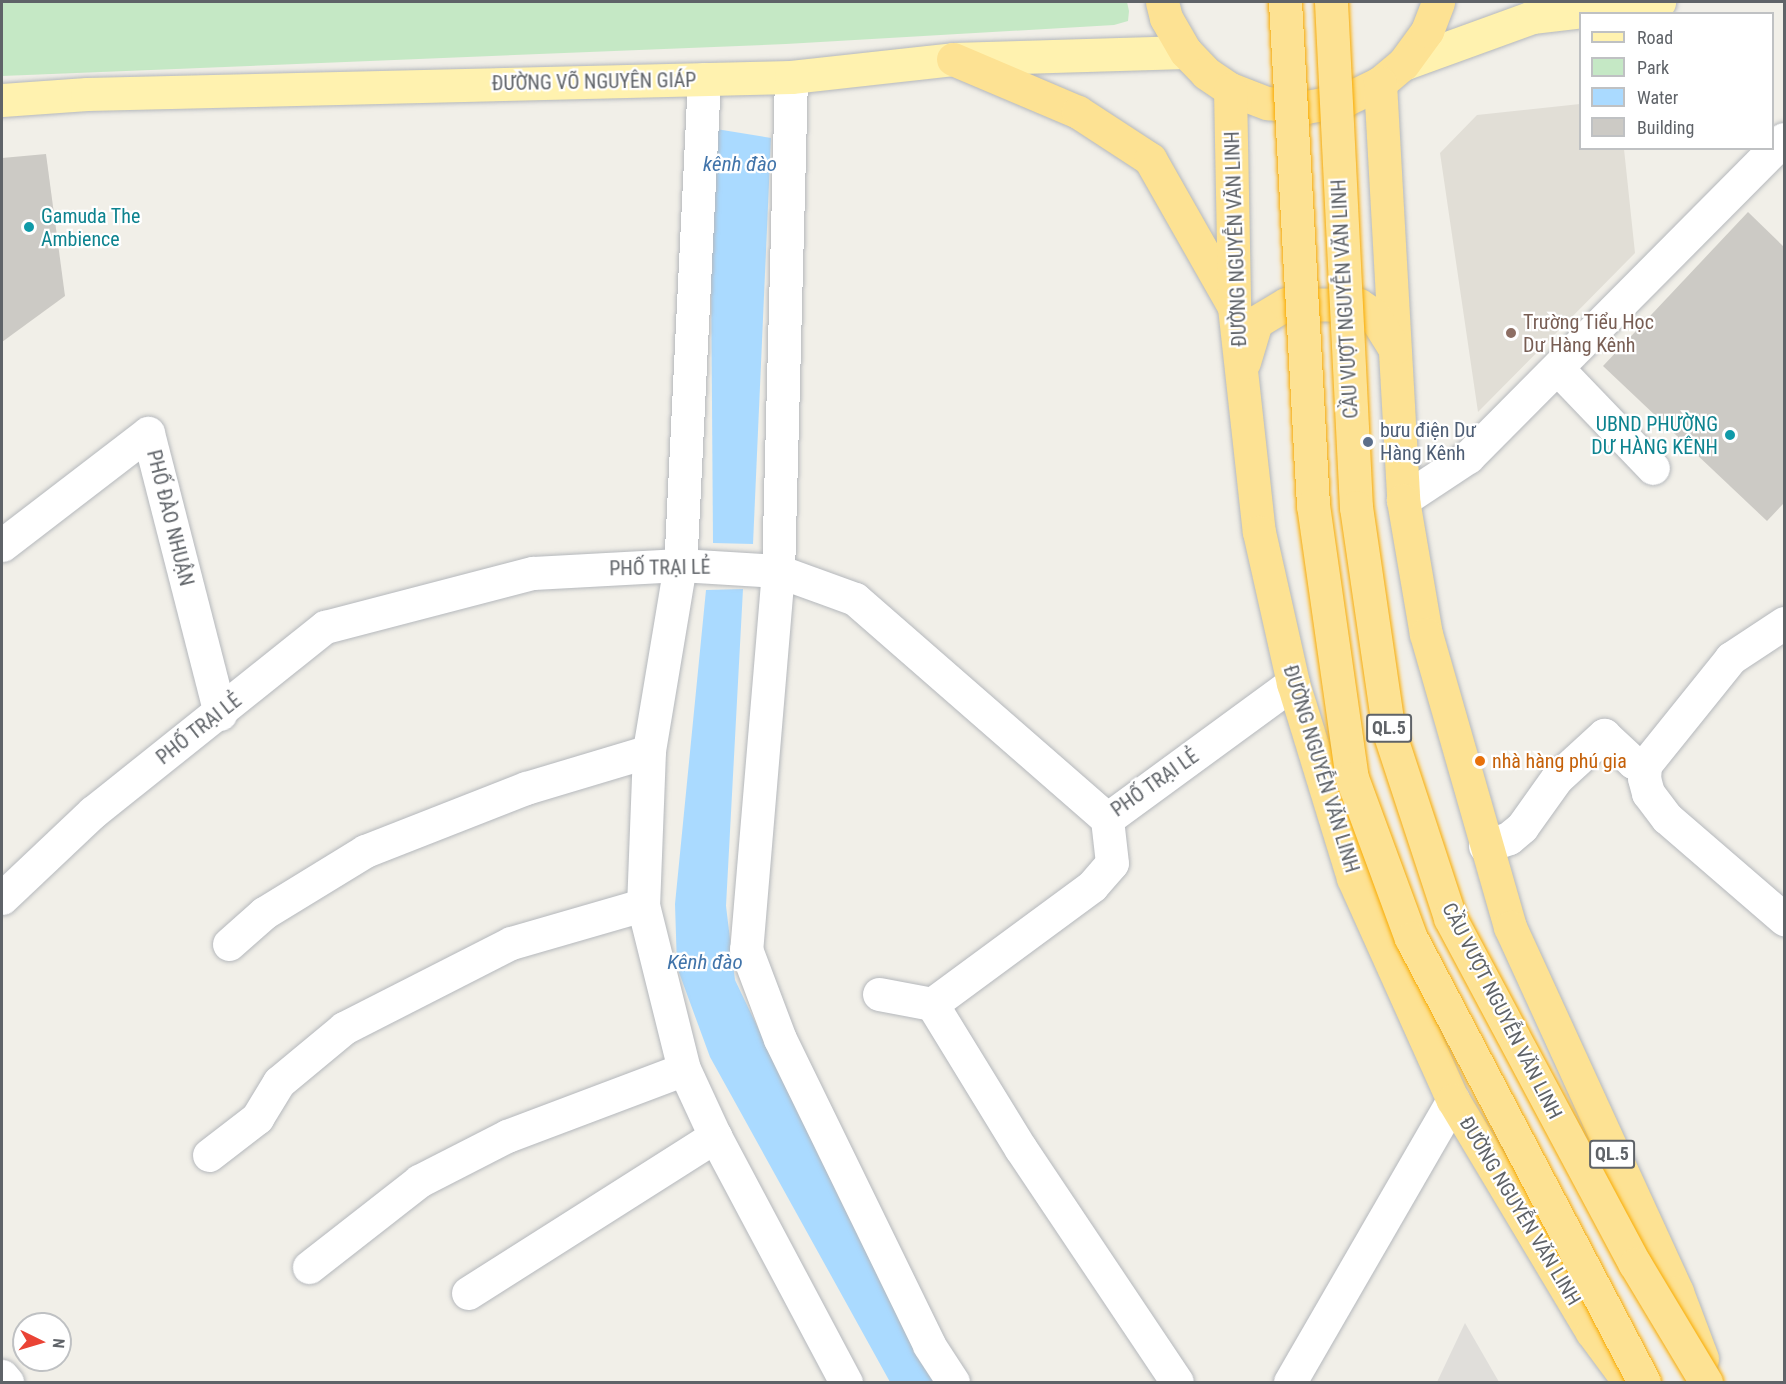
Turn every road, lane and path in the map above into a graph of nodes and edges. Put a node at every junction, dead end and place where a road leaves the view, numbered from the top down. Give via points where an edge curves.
1 (1162, 2) edge
2 (1285, 2) edge
3 (1331, 2) edge
4 (1438, 2) edge
5 (1631, 2) edge
6 (1653, 2) edge
7 (1659, 2) edge
8 (1186, 51) junction
9 (953, 59) junction
10 (1392, 73) junction
11 (791, 77) junction
12 (704, 79) junction
13 (1230, 89) junction
14 (2, 100) edge
15 (1785, 139) edge
16 (1234, 307) junction
17 (1394, 350) junction
18 (1242, 369) junction
19 (1558, 369) junction
20 (1653, 468) dead end
21 (1403, 500) junction
22 (2, 545) edge
23 (680, 565) junction
24 (778, 570) junction
25 (1782, 630) edge
26 (1293, 683) junction
27 (220, 714) junction
28 (649, 751) junction
29 (1645, 765) junction
30 (1107, 819) junction
31 (1485, 846) junction
32 (2, 898) edge
33 (642, 905) junction
34 (1785, 919) edge
35 (229, 944) dead end
36 (879, 994) dead end
37 (932, 1004) junction
38 (684, 1069) junction
39 (1453, 1100) junction
40 (715, 1136) junction
41 (209, 1155) dead end
42 (309, 1267) dead end
43 (468, 1293) dead end
44 (2, 1376) edge
45 (846, 1382) edge
46 (7, 1383) edge
47 (954, 1383) edge
48 (1177, 1383) edge
49 (1290, 1383) edge
50 (1629, 1383) edge
51 (1644, 1383) edge
52 (1706, 1383) edge
53 (1711, 1383) edge

1 - 8 highway via 1166,18
2 - 51 highway, QL.5, bridge via 1313,505 1352,778 1410,938
3 - 52 highway, CẦU VƯỢT NGUYỄN VĂN LINH / QL.5, bridge via 1356,507 1389,732 1450,918 1635,1264
4 - 10 highway via 1427,31
5 - 6 main road
6 - 7 main road
6 - 10 main road via 1532,17
8 - 9 main road, ĐƯỜNG VÕ NGUYÊN GIÁP
8 - 13 highway
9 - 11 main road, ĐƯỜNG VÕ NGUYÊN GIÁP
9 - 16 highway via 1078,112 1150,159
10 - 13 highway via 1345,100 1306,107 1267,103
10 - 17 highway, QL.5
11 - 12 main road, ĐƯỜNG VÕ NGUYÊN GIÁP
11 - 24 street
12 - 14 main road, ĐƯỜNG VÕ NGUYÊN GIÁP via 87,94
12 - 23 street
13 - 16 highway, ĐƯỜNG NGUYỄN VĂN LINH
15 - 19 street
16 - 18 highway, ĐƯỜNG NGUYỄN VĂN LINH
17 - 18 highway via 1373,314 1359,305 1286,304 1256,322
17 - 21 highway, QL.5
18 - 26 highway, ĐƯỜNG NGUYỄN VĂN LINH via 1259,532
19 - 20 street
19 - 21 street via 1468,457
21 - 31 highway, QL.5 via 1426,634
22 - 27 street, PHỐ ĐÀO NHUẬN via 148,433
23 - 24 street, PHỐ TRẠI LẺ
23 - 27 street, PHỐ TRẠI LẺ via 533,573 325,627
23 - 28 street
24 - 30 street, PHỐ TRẠI LẺ via 855,598
24 - 47 street via 746,949 780,1039 929,1345
25 - 29 street via 1731,658
26 - 30 street, PHỐ TRẠI LẺ
26 - 39 highway, ĐƯỜNG NGUYỄN VĂN LINH via 1353,878
27 - 32 street, PHỐ TRẠI LẺ via 93,812
28 - 33 street
28 - 35 street via 526,788 365,852 264,913
29 - 31 street via 1633,762 1604,735 1557,778 1522,827 1509,838
29 - 34 street via 1648,793 1667,818
30 - 37 street via 1112,863 1092,886
31 - 53 highway, QL.5 via 1510,927 1677,1292
33 - 38 street
33 - 41 street via 511,943 344,1028 279,1082 257,1118
36 - 37 street
37 - 48 street via 1021,1149
38 - 40 street
38 - 42 street via 507,1136 419,1181
39 - 49 street
39 - 50 highway, ĐƯỜNG NGUYỄN VĂN LINH via 1592,1332
40 - 43 street
40 - 45 street
44 - 46 street

